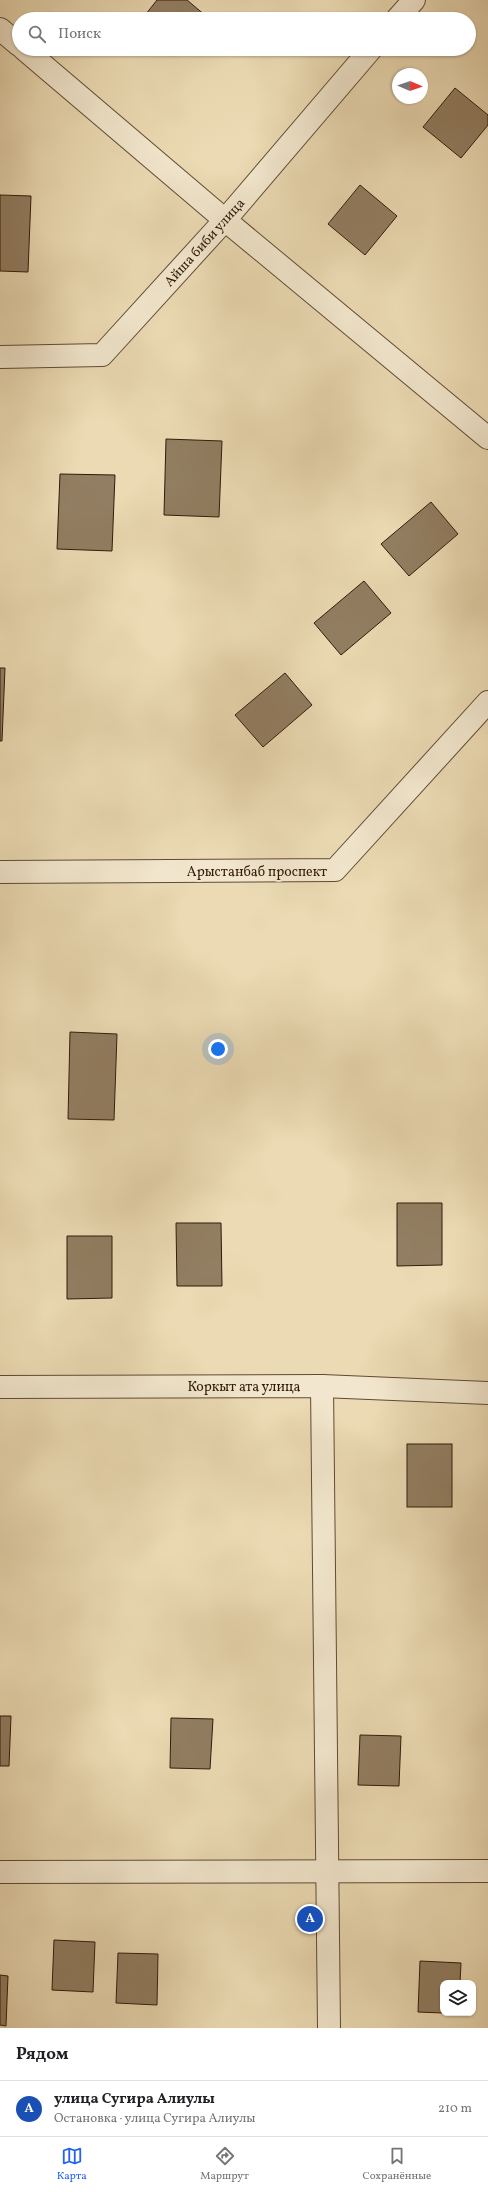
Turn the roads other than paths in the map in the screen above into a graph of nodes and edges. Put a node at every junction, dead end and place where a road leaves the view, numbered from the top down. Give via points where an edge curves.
1 (414, 0) edge
2 (403, 12) edge
3 (0, 29) edge
4 (12, 39) edge
5 (32, 56) edge
6 (366, 56) edge
7 (225, 220) junction
8 (0, 357) edge
9 (488, 438) edge
10 (488, 702) edge
11 (0, 872) edge
12 (322, 1386) junction
13 (0, 1387) edge
14 (488, 1393) edge
15 (488, 1870) edge
16 (327, 1871) junction
17 (0, 1872) edge
18 (329, 2028) edge

1 - 2 street
3 - 4 street
5 - 7 street
6 - 7 street, Айша биби улица
7 - 8 street, Айша биби улица via 102,355
7 - 9 street
10 - 11 street, Арыстанбаб проспект via 335,870
12 - 13 street, Коркыт ата улица
12 - 14 street, Коркыт ата улица
12 - 16 street
15 - 16 street
16 - 17 street
16 - 18 street

